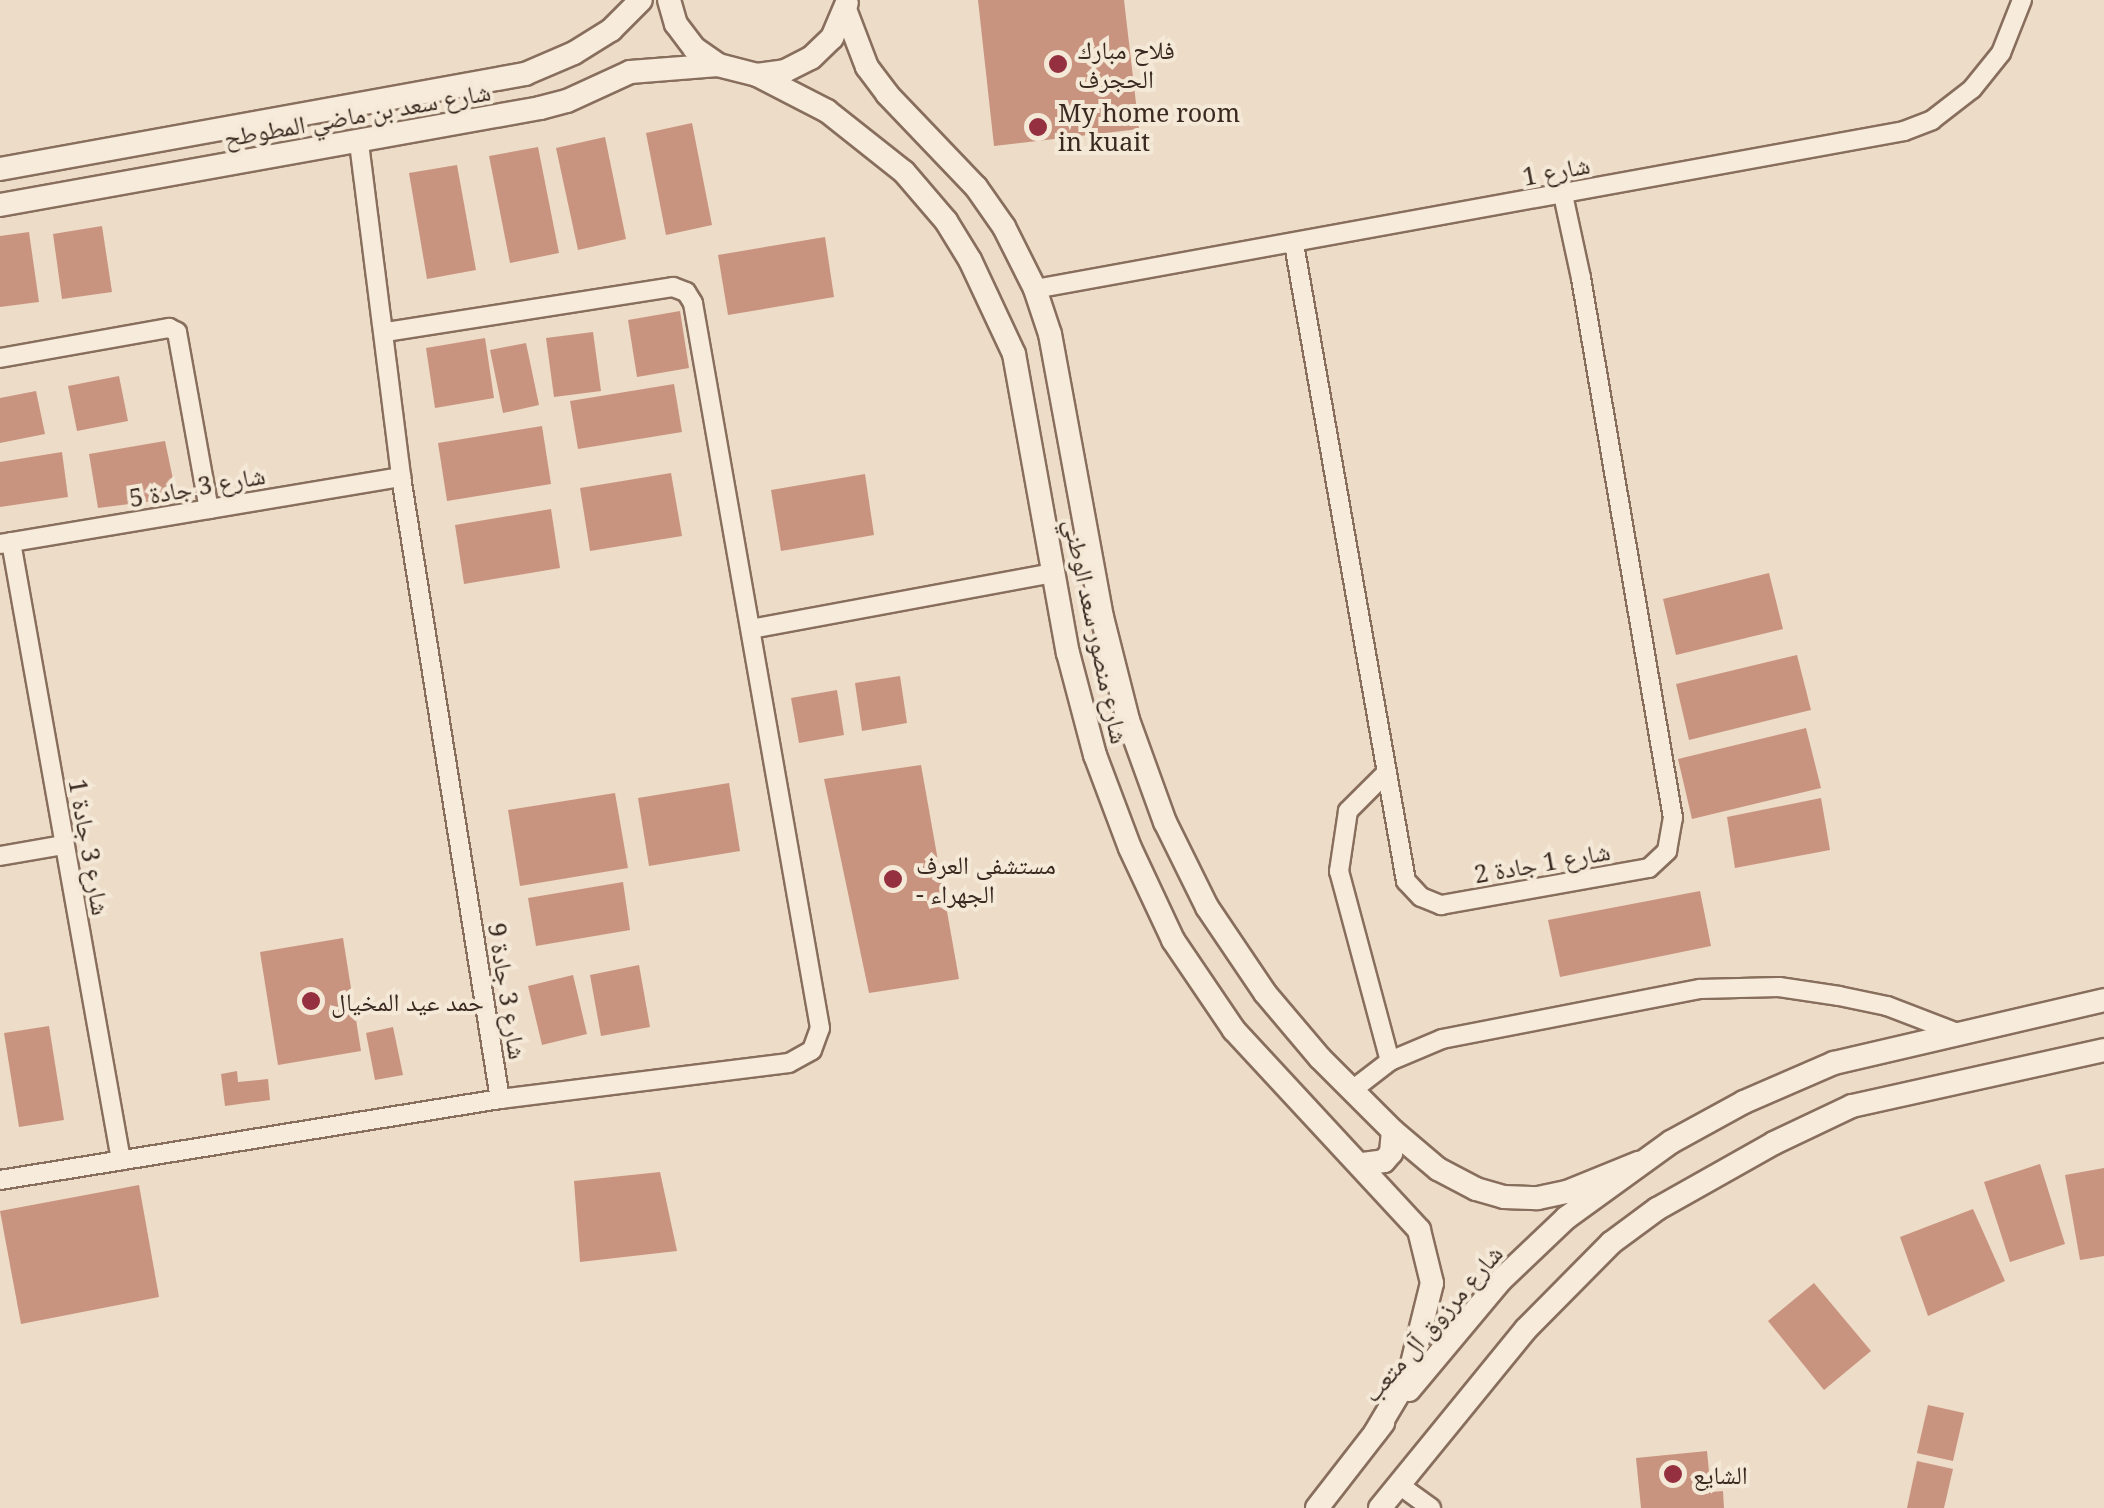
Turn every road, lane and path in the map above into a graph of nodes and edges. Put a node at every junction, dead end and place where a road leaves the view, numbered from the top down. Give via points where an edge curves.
1 (641, 0) edge
2 (669, 0) edge
3 (2022, 0) edge
4 (847, 6) edge
5 (718, 66) junction
6 (756, 75) junction
7 (359, 144) junction
8 (0, 169) edge
9 (1562, 194) junction
10 (0, 206) edge
11 (1294, 244) junction
12 (1035, 289) junction
13 (384, 332) junction
14 (0, 358) edge
15 (401, 477) junction
16 (209, 509) junction
17 (6, 543) edge
18 (1053, 574) junction
19 (751, 629) junction
20 (1386, 772) junction
21 (64, 845) junction
22 (0, 856) edge
23 (2104, 1000) edge
24 (1955, 1032) junction
25 (2104, 1050) edge
26 (1390, 1061) junction
27 (1351, 1091) junction
28 (500, 1098) junction
29 (1393, 1131) junction
30 (121, 1160) junction
31 (1638, 1163) junction
32 (1363, 1164) junction
33 (0, 1180) edge
34 (1376, 1433) junction
35 (1398, 1484) junction
36 (1318, 1508) edge
37 (1380, 1508) edge
38 (1431, 1508) edge

1 - 8 street, شارع سعد بن ماضي المطوطح via 598,38 524,74
2 - 5 street via 676,24
3 - 9 street, شارع 1 via 1990,69 1932,120 1904,131
4 - 6 street via 832,38 811,58
4 - 12 street, شارع منصور سعد الوطني via 867,66 976,187
5 - 6 street, شارع منصور سعد الوطني
5 - 7 street, شارع سعد بن ماضي المطوطح via 630,72 567,101
6 - 18 street, شارع منصور سعد الوطني via 826,110 904,172 970,260 1014,354
7 - 10 street, شارع سعد بن ماضي المطوطح
7 - 13 street, شارع 3 جادة 9
9 - 11 street, شارع 1
9 - 20 street, شارع 1 جادة 2 via 1674,818 1672,840 1649,868 1441,905 1421,896 1402,870
11 - 12 street, شارع 1
11 - 20 street, شارع 1 جادة 2
12 - 27 street, شارع منصور سعد الوطني via 1054,351 1102,618 1128,720 1165,822 1207,907 1265,992
13 - 15 street, شارع 3 جادة 9
13 - 19 street, شارع 3 جادة 9 via 674,287 686,292
14 - 16 street via 169,328 178,332
15 - 16 street, شارع 3 جادة 5
15 - 28 street, شارع 3 جادة 9
16 - 17 street, شارع 3 جادة 5
17 - 21 street, شارع 3 جادة 1
18 - 19 street
18 - 32 street, شارع منصور سعد الوطني via 1094,755 1173,940 1234,1030
19 - 28 street, شارع 3 جادة 9 via 820,1028 812,1050 789,1064
20 - 26 street via 1348,811 1340,871
21 - 22 street
21 - 30 street, شارع 3 جادة 1
23 - 24 street, شارع مرزوق آل متعب
24 - 26 street via 1840,996 1779,987 1700,989 1442,1039
24 - 31 street, شارع مرزوق آل متعب via 1834,1063 1744,1102
25 - 35 street via 1852,1106 1657,1209 1567,1284
26 - 27 street
27 - 29 street, شارع منصور سعد الوطني
28 - 30 street
29 - 31 street, شارع منصور سعد الوطني via 1438,1169 1504,1197 1567,1192
29 - 32 street via 1392,1152 1384,1161
30 - 33 street
31 - 34 street, شارع مرزوق آل متعب via 1500,1280
32 - 34 street, شارع منصور سعد الوطني via 1419,1230 1432,1283 1409,1376
34 - 36 street, شارع مرزوق آل متعب
35 - 37 street
35 - 38 street

